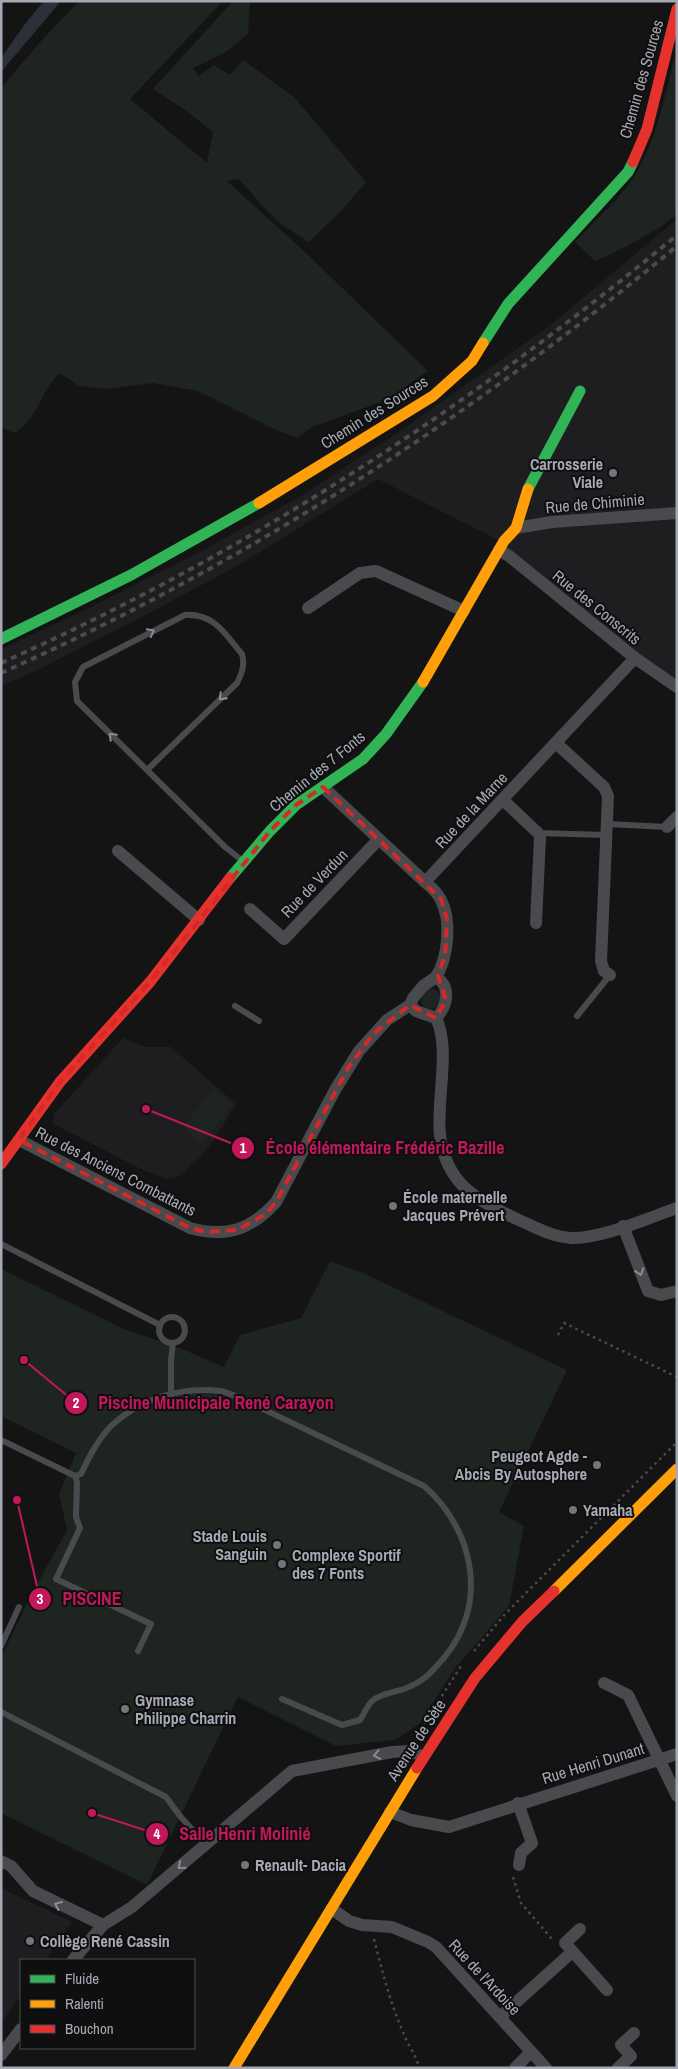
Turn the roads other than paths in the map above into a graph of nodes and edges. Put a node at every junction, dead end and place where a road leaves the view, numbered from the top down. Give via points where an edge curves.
1 (677, 9) edge
2 (580, 391) dead end
3 (677, 512) edge
4 (516, 528) junction
5 (499, 550) junction
6 (308, 608) dead end
7 (464, 611) junction
8 (1, 639) edge
9 (635, 658) junction
10 (677, 687) edge
11 (556, 743) junction
12 (147, 770) junction
13 (324, 788) junction
14 (503, 800) junction
15 (677, 817) edge
16 (667, 827) joint
17 (607, 829) junction
18 (538, 833) junction
19 (379, 839) junction
20 (118, 851) dead end
21 (244, 862) junction
22 (425, 882) junction
23 (250, 909) dead end
24 (199, 920) junction
25 (536, 924) dead end
26 (610, 975) joint
27 (436, 977) junction
28 (410, 1005) junction
29 (234, 1006) dead end
30 (577, 1016) dead end
31 (436, 1018) junction
32 (259, 1021) dead end
33 (19, 1140) junction
34 (1, 1164) edge
35 (677, 1208) edge
36 (623, 1226) junction
37 (1, 1244) edge
38 (677, 1291) edge
39 (160, 1325) junction
40 (173, 1343) junction
41 (171, 1394) junction
42 (1, 1440) edge
43 (677, 1469) edge
44 (74, 1476) junction
45 (19, 1607) dead end
46 (1, 1646) edge
47 (138, 1651) dead end
48 (604, 1684) dead end
49 (282, 1699) dead end
50 (1, 1712) edge
51 (677, 1754) edge
52 (424, 1757) junction
53 (660, 1760) junction
54 (677, 1796) edge
55 (518, 1803) junction
56 (390, 1812) junction
57 (206, 1845) junction
58 (1, 1861) edge
59 (519, 1865) road end
60 (332, 1909) junction
61 (102, 1925) junction
62 (580, 1929) dead end
63 (568, 1948) junction
64 (74, 1959) edge
65 (607, 1990) dead end
66 (500, 2017) junction
67 (20, 2030) edge
68 (634, 2033) dead end
69 (531, 2052) junction
70 (1, 2055) edge
71 (627, 2065) edge
72 (234, 2068) edge
73 (515, 2068) edge
74 (546, 2068) edge

1 - 8 street, Chemin des Sources via 647,129 628,172 508,304 472,361 433,396 245,512 131,575
2 - 4 street, Chemin des 7 Fonts via 526,494
3 - 4 street, Rue de Chiminie
4 - 5 street, Chemin des 7 Fonts
5 - 7 street, Chemin des 7 Fonts
5 - 9 street, Rue des Conscrits
6 - 7 street via 360,573 376,571
7 - 13 street, Chemin des 7 Fonts via 432,669 391,728 363,758
9 - 10 street, Rue des Conscrits
9 - 11 street, Rue de la Marne
11 - 14 street, Rue de la Marne
11 - 17 street via 606,791
12 -> 12 lane via 77,701 75,682 83,667 185,615 197,614 214,621 242,654 243,671 237,683
12 - 21 lane
13 - 19 street
13 - 21 street, Chemin des 7 Fonts via 296,805
14 - 18 street
14 - 22 street, Rue de la Marne
15 - 16 street
16 - 17 lane
17 - 18 lane
17 - 26 street via 601,961 604,971
18 - 25 street
19 - 22 street
19 - 23 street, Rue de Verdun via 284,939
20 - 24 street
21 - 24 street, Chemin des 7 Fonts
22 - 27 street, Rue des Anciens Combattants via 441,899 447,920 445,956
24 - 33 street, Chemin des 7 Fonts via 150,982 60,1082
26 - 30 lane
27 - 28 street, Rue des Anciens Combattants via 423,986
27 - 31 street via 445,989 446,1000 444,1010
28 - 31 street via 416,1011
28 - 33 street, Rue des Anciens Combattants via 387,1020 359,1052 335,1090 276,1202 266,1214 237,1230 206,1232 190,1228
29 - 32 lane
31 - 36 street via 442,1033 441,1140 449,1168 463,1187 488,1205 558,1236 585,1237
33 - 34 street, Chemin des 7 Fonts
35 - 36 street
36 -> 38 street via 648,1291 666,1295
37 - 39 lane
39 - 40 lane via 159,1333 163,1340
39 - 40 lane via 168,1317 182,1322 184,1334
40 - 41 lane
41 - 44 lane via 143,1404 112,1426 101,1438 81,1474
41 - 49 lane via 221,1392 242,1399 424,1486 437,1498 462,1536 469,1558 471,1593 465,1625 455,1645 429,1675 373,1700 360,1720 342,1725
42 - 44 lane
43 - 52 street, Avenue de Sète via 522,1622 475,1678
44 - 47 lane via 77,1482 76,1517 80,1528 56,1579 151,1624
45 - 46 lane
48 - 53 street via 628,1695
50 - 57 lane via 166,1797
51 - 53 street, Rue Henri Dunant
52 - 56 street, Avenue de Sète
52 -> 57 street via 411,1751 392,1752 292,1771
53 - 54 street
53 - 55 street, Rue Henri Dunant
55 - 56 street, Rue Henri Dunant via 449,1826 411,1820
55 - 59 street via 532,1843 521,1853
56 - 60 street, Avenue de Sète
57 -> 61 street via 132,1908
61 -> 58 street via 37,1894 11,1866
60 - 66 street, Rue de l'Ardoise via 349,1921 392,1927 436,1947
60 - 72 street, Avenue de Sète
61 - 64 street
62 - 63 street
63 - 65 street
63 - 66 street
66 - 69 street, Rue de l'Ardoise
67 - 70 street
68 - 71 street via 621,2046 631,2056
69 - 73 street
69 - 74 street, Rue de l'Ardoise

